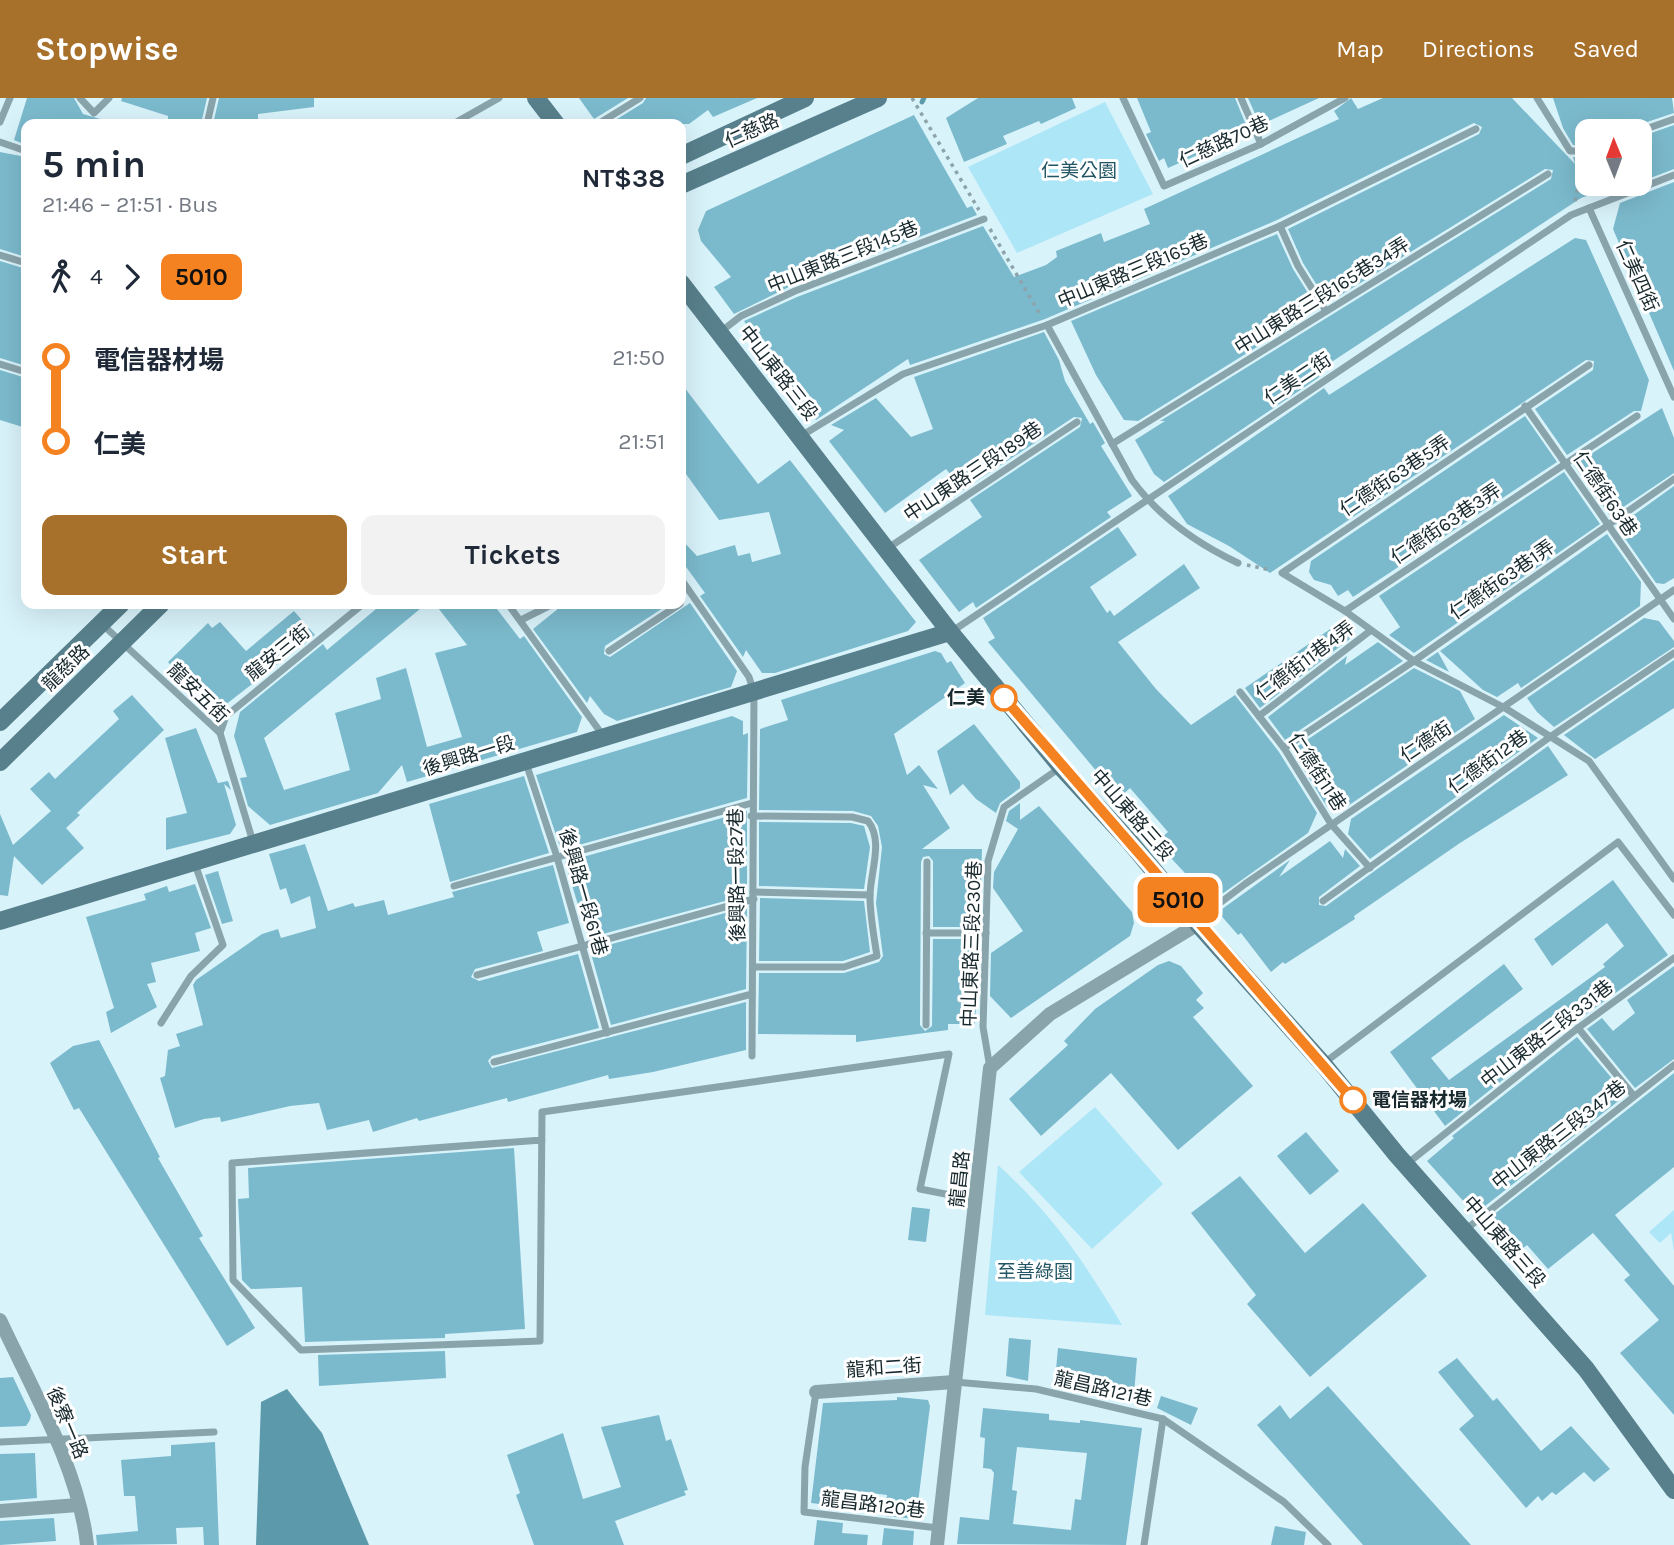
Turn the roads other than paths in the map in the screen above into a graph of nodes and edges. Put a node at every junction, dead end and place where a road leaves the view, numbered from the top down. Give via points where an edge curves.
1 (10, 98) edge
2 (80, 98) edge
3 (109, 98) edge
4 (213, 98) edge
5 (499, 98) edge
6 (536, 98) edge
7 (640, 98) edge
8 (805, 98) edge
9 (878, 98) edge
10 (1123, 98) edge
11 (1241, 98) edge
12 (1345, 98) edge
13 (1538, 98) edge
14 (208, 119) edge
15 (462, 119) edge
16 (552, 119) edge
17 (606, 119) edge
18 (1674, 119) edge
19 (0, 122) edge
20 (1652, 127) edge
21 (1476, 129) dead end
22 (0, 142) edge
23 (1261, 144) junction
24 (21, 149) edge
25 (1575, 151) edge
26 (686, 154) edge
27 (1548, 174) dead end
28 (1674, 175) edge
29 (686, 184) edge
30 (1589, 208) junction
31 (984, 219) dead end
32 (1280, 226) junction
33 (0, 255) edge
34 (21, 261) edge
35 (686, 290) edge
36 (1326, 311) junction
37 (1047, 325) junction
38 (719, 333) junction
39 (0, 364) edge
40 (1589, 365) dead end
41 (21, 370) edge
42 (1674, 397) edge
43 (1525, 406) junction
44 (1637, 416) dead end
45 (1077, 422) dead end
46 (801, 436) junction
47 (1112, 444) junction
48 (1564, 463) junction
49 (1674, 479) edge
50 (1146, 500) junction
51 (1607, 525) junction
52 (886, 548) junction
53 (1238, 563) road end
54 (686, 586) edge
55 (1674, 590) edge
56 (693, 595) junction
57 (686, 599) edge
58 (1658, 600) junction
59 (117, 609) edge
60 (156, 609) edge
61 (357, 609) edge
62 (513, 609) edge
63 (542, 609) edge
64 (671, 609) edge
65 (1345, 611) junction
66 (521, 620) junction
67 (1674, 620) edge
68 (103, 625) junction
69 (1370, 631) junction
70 (950, 632) junction
71 (121, 643) junction
72 (609, 651) dead end
73 (1674, 653) edge
74 (1414, 661) junction
75 (1240, 692) dead end
76 (754, 693) junction
77 (1505, 708) junction
78 (1259, 716) junction
79 (0, 722) edge
80 (220, 733) junction
81 (604, 737) junction
82 (1550, 737) junction
83 (1284, 748) junction
84 (526, 761) junction
85 (0, 762) edge
86 (1061, 767) junction
87 (752, 803) junction
88 (751, 816) junction
89 (1331, 824) junction
90 (254, 843) junction
91 (557, 857) junction
92 (193, 861) junction
93 (927, 862) dead end
94 (1370, 868) junction
95 (1674, 879) edge
96 (454, 886) dead end
97 (870, 895) junction
98 (754, 896) junction
99 (1324, 901) dead end
100 (1674, 915) edge
101 (0, 921) edge
102 (1198, 924) junction
103 (926, 933) junction
104 (986, 933) junction
105 (582, 945) junction
106 (1674, 958) edge
107 (754, 967) junction
108 (477, 975) dead end
109 (752, 994) junction
110 (161, 1023) dead end
111 (926, 1025) dead end
112 (1578, 1027) junction
113 (607, 1033) junction
114 (752, 1056) dead end
115 (494, 1062) dead end
116 (1323, 1064) junction
117 (1674, 1065) edge
118 (990, 1069) junction
119 (1634, 1096) junction
120 (542, 1140) junction
121 (1407, 1164) junction
122 (977, 1200) junction
123 (1465, 1230) junction
124 (0, 1320) edge
125 (954, 1382) junction
126 (816, 1392) joint
127 (1163, 1419) junction
128 (214, 1432) dead end
129 (56, 1440) junction
130 (0, 1442) edge
131 (1674, 1490) edge
132 (78, 1504) junction
133 (0, 1511) edge
134 (938, 1528) junction
135 (87, 1545) edge
136 (937, 1545) edge
137 (1144, 1545) edge
138 (1328, 1545) edge

1 - 19 lane
2 - 3 lane via 94,113
4 - 14 lane
5 - 15 lane
6 - 16 street
7 - 17 lane
8 - 26 street, 仁慈路
9 - 29 street, 仁慈路
10 - 23 lane, 仁慈路70巷 via 1164,186
11 - 23 lane
12 - 23 lane, 仁慈路70巷
13 - 25 lane via 1570,151
18 - 20 lane
21 - 32 lane, 中山東路三段165巷
22 - 24 lane
27 - 36 lane, 中山東路三段165巷34弄
28 - 30 lane, 仁美二街
30 - 42 lane, 仁美四街
30 - 50 lane, 仁美二街 via 1572,215
31 - 38 lane, 中山東路三段145巷 via 795,291 741,316
32 - 36 lane
32 - 37 lane, 中山東路三段165巷
33 - 34 lane
35 - 38 street, 中山東路三段
36 - 47 lane, 中山東路三段165巷34弄
37 - 46 lane, 中山東路三段165巷 via 903,374
37 - 47 lane
38 - 46 street, 中山東路三段
39 - 41 lane
40 - 43 lane, 仁德街63巷5弄
43 - 48 lane, 仁德街63巷
43 - 65 lane, 仁德街63巷5弄 via 1282,573
44 - 48 lane, 仁德街63巷3弄
45 - 52 lane, 中山東路三段189巷
46 - 52 street, 中山東路三段
47 - 50 lane
48 - 51 lane, 仁德街63巷
48 - 65 lane, 仁德街63巷3弄
49 - 51 lane, 仁德街63巷1弄
50 - 53 lane via 1204,547
50 - 70 lane, 仁美二街
51 - 58 lane, 仁德街63巷
51 - 74 lane, 仁德街63巷1弄
52 - 70 street, 中山東路三段
54 - 56 lane
55 - 58 lane, 仁德街
56 - 57 lane
56 - 76 lane via 749,677
58 - 67 lane
58 - 77 lane, 仁德街
59 - 68 street, 龍慈路
60 - 71 street, 龍慈路
61 - 80 lane, 龍安三街 via 226,716
62 - 66 lane
63 - 66 lane
64 - 72 lane
65 - 69 lane
66 - 81 lane
68 - 71 lane, 龍安五街
68 - 79 street, 龍慈路
69 - 74 lane
69 - 78 lane, 仁德街11巷4弄
70 - 76 street, 後興路一段
70 - 86 street, 中山東路三段
71 - 80 lane, 龍安五街
71 - 85 street, 龍慈路
73 - 82 lane, 仁德街12巷
74 - 77 lane
74 - 83 lane, 仁德街63巷1弄
75 - 78 lane, 仁德街11巷
76 - 81 street, 後興路一段
76 - 87 lane, 後興路一段27巷
77 - 82 lane
77 - 89 lane, 仁德街
78 - 83 lane, 仁德街11巷
80 - 90 lane, 龍安五街
81 - 84 street, 後興路一段
82 - 94 lane, 仁德街12巷
82 - 95 lane via 1589,761
83 - 89 lane, 仁德街11巷
84 - 90 street, 後興路一段
84 - 91 lane, 後興路一段61巷
86 - 102 street, 中山東路三段
86 - 104 lane, 中山東路三段230巷 via 1004,807 988,861
87 - 88 lane, 後興路一段27巷
87 - 91 lane
88 - 97 lane via 869,821 875,838
88 - 98 lane, 後興路一段27巷
89 - 94 lane, 仁德街11巷
89 - 102 lane, 仁德街 via 1245,884
90 - 92 street, 後興路一段
91 - 96 lane
91 - 105 lane, 後興路一段61巷
92 - 101 street, 後興路一段
92 - 110 lane via 223,944 191,976
93 - 103 lane
94 - 99 lane, 仁德街12巷
97 - 98 lane
97 - 107 lane via 877,956 844,967
98 - 105 lane
98 - 107 lane, 後興路一段27巷
100 - 116 lane via 1618,842
102 - 116 street, 中山東路三段
102 - 118 street via 1050,1014
103 - 104 lane
103 - 111 lane
104 - 118 lane, 中山東路三段230巷 via 982,1027
105 - 108 lane
105 - 113 lane, 後興路一段61巷
106 - 112 lane, 中山東路三段331巷
107 - 109 lane, 後興路一段27巷
109 - 113 lane
109 - 114 lane, 後興路一段27巷
112 - 119 lane
112 - 121 lane, 中山東路三段331巷
113 - 115 lane
116 - 121 street, 中山東路三段
117 - 119 lane, 中山東路三段347巷
118 - 122 street, 龍昌路
119 - 123 lane, 中山東路三段347巷
120 - 120 lane via 540,1340 301,1350 233,1280 233,1163
120 - 122 lane via 542,1112 949,1054 920,1189
121 - 123 street, 中山東路三段
122 - 125 street, 龍昌路
123 - 131 street, 中山東路三段 via 1586,1369
124 - 129 street, 後寮一路
125 - 126 street, 龍和二街
125 - 127 lane, 龍昌路121巷 via 1036,1389
125 - 134 street, 龍昌路
126 - 134 lane, 龍昌路120巷 via 804,1512
127 - 137 lane
127 - 138 lane, 龍昌路121巷 via 1283,1502
128 - 129 lane
129 - 130 lane
129 - 132 street, 後寮一路
132 - 133 street
132 - 135 street, 後寮一路
134 - 136 street, 龍昌路

